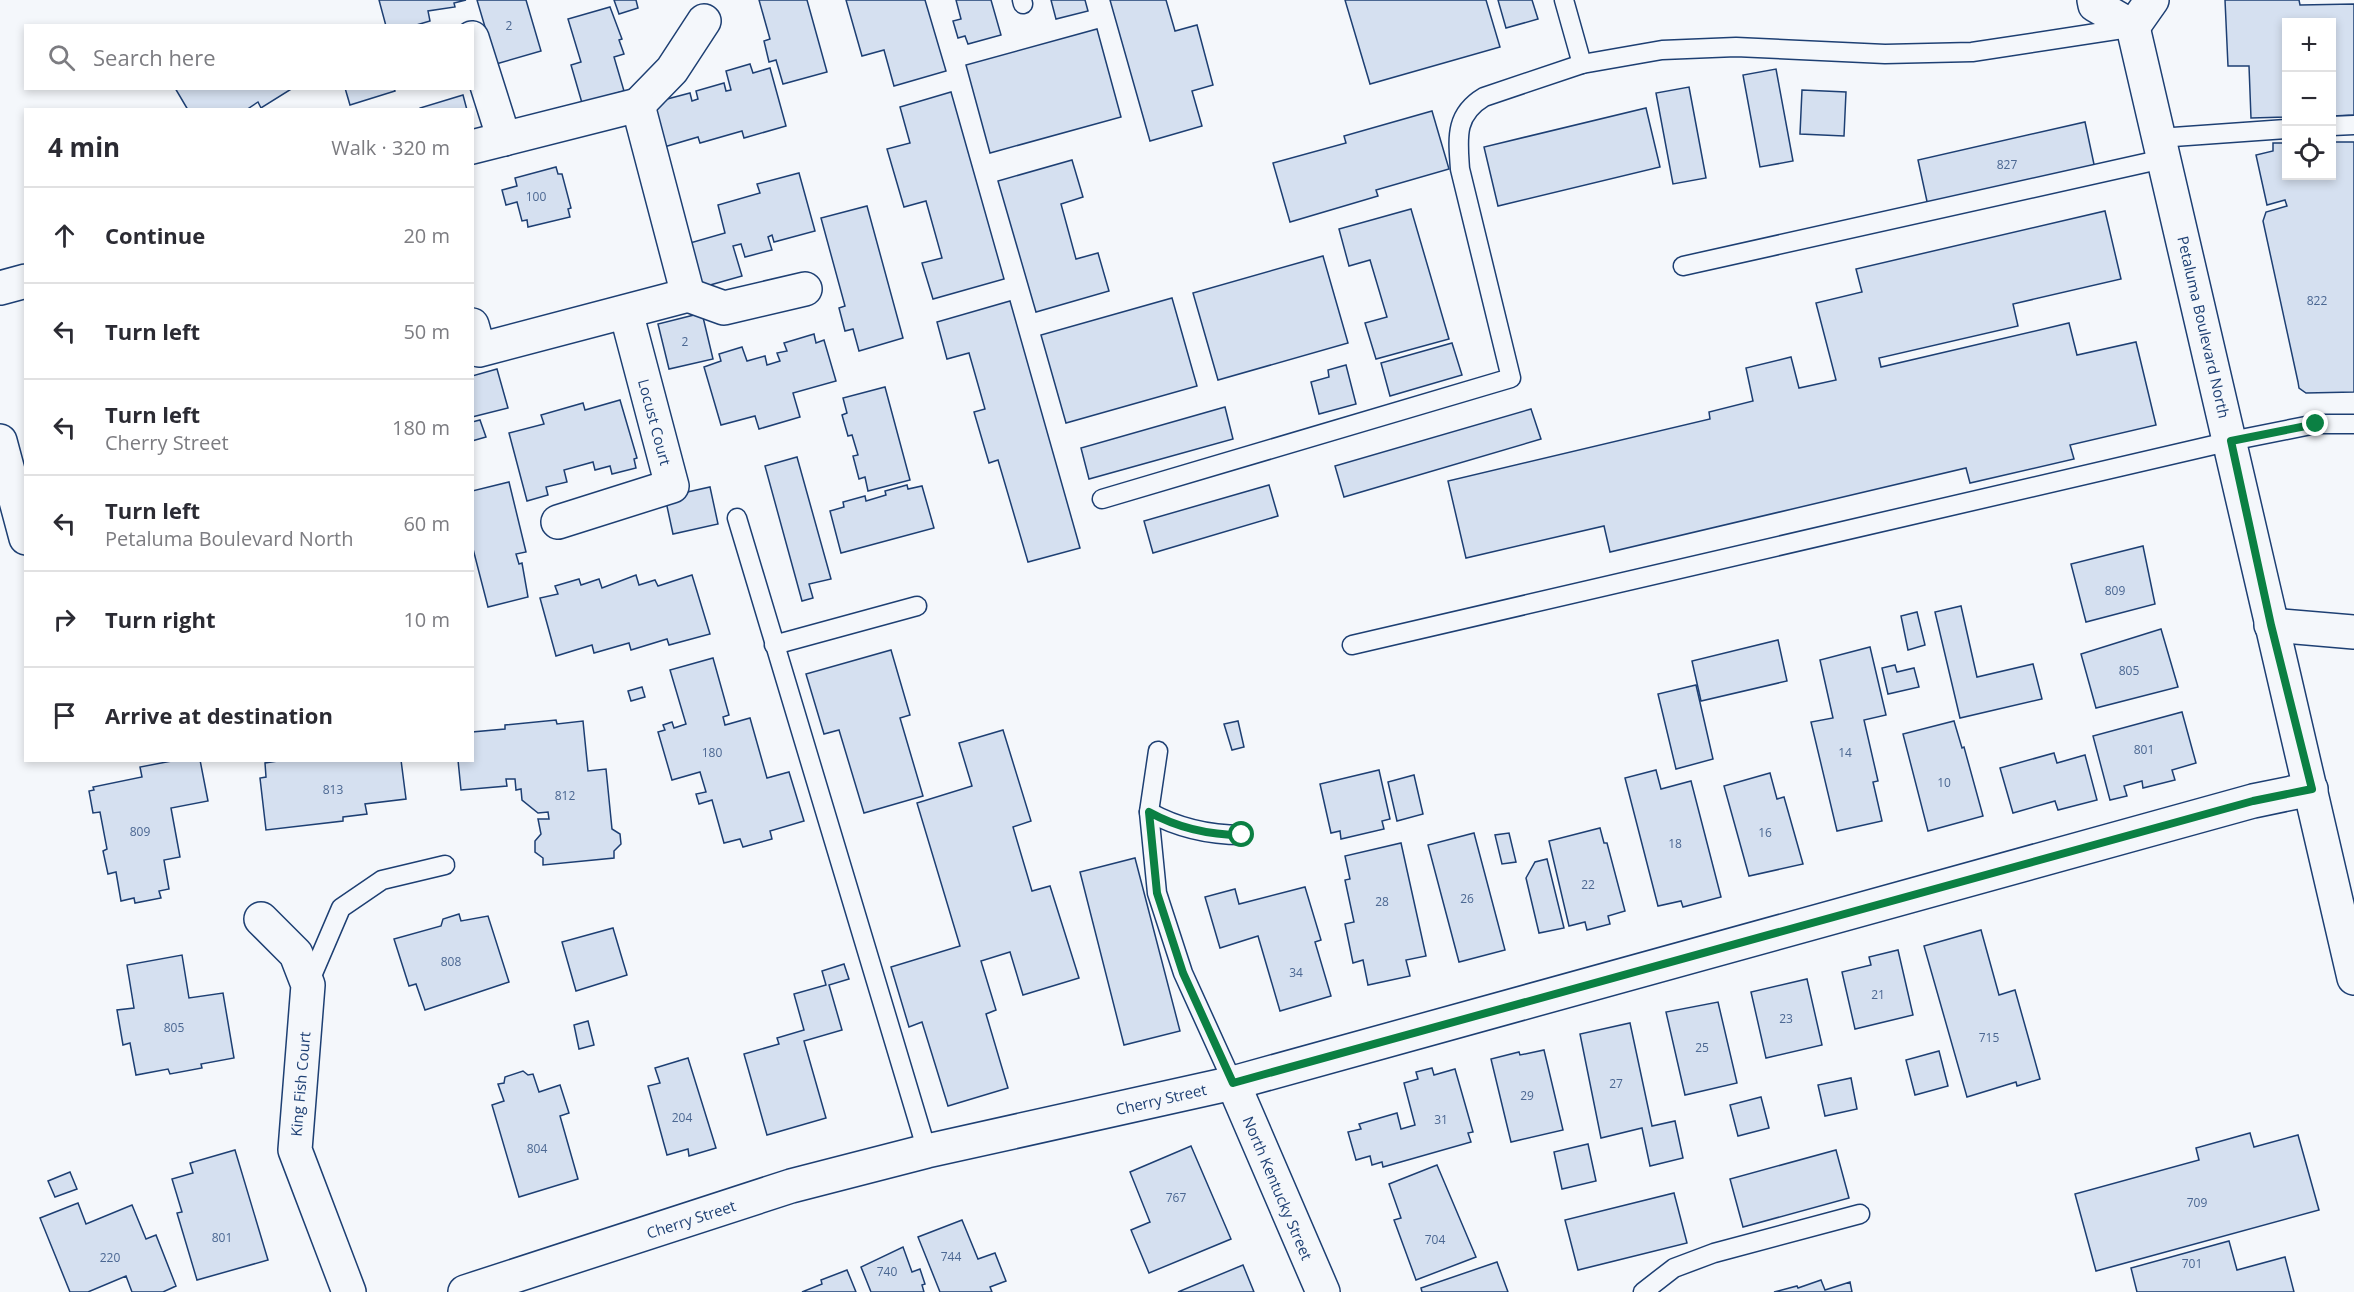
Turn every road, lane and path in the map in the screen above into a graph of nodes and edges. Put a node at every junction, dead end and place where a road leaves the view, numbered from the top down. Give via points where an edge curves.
1 (1564, 0) edge
2 (2094, 0) edge
3 (2152, 0) edge
4 (704, 21) dead end
5 (2133, 27) junction
6 (474, 44) edge
7 (1582, 64) junction
8 (638, 105) junction
9 (2354, 125) edge
10 (2336, 126) edge
11 (2282, 130) edge
12 (504, 139) junction
13 (474, 146) edge
14 (2161, 148) junction
15 (1683, 266) dead end
16 (24, 282) edge
17 (0, 288) edge
18 (805, 289) dead end
19 (688, 295) junction
20 (626, 312) junction
21 (476, 337) edge
22 (2354, 424) edge
23 (0, 441) edge
24 (2231, 441) junction
25 (1102, 499) dead end
26 (737, 518) dead end
27 (558, 522) dead end
28 (24, 531) edge
29 (917, 606) dead end
30 (2271, 625) junction
31 (2354, 633) edge
32 (774, 645) junction
33 (1352, 645) dead end
34 (1158, 750) dead end
35 (2312, 789) junction
36 (1149, 812) junction
37 (1242, 835) dead end
38 (445, 865) dead end
39 (261, 920) dead end
40 (2354, 978) edge
41 (308, 985) junction
42 (1233, 1083) junction
43 (927, 1151) junction
44 (1860, 1214) dead end
45 (348, 1292) edge
46 (465, 1292) edge
47 (1323, 1292) edge
48 (1643, 1292) edge

1 - 7 lane
2 - 5 street via 2095,5
3 - 5 street
4 - 8 street via 672,70
5 - 7 lane via 1972,52 1885,54 1736,47 1662,50
5 - 14 street, Petaluma Boulevard North
6 - 12 street
7 - 25 lane via 1469,105 1458,136 1460,170 1511,378
8 - 12 street
8 - 19 street
9 - 10 lane
11 - 14 lane
12 - 13 street
14 - 15 lane
14 - 24 street, Petaluma Boulevard North
16 - 17 street
18 - 19 street via 724,308
19 - 20 street
20 - 21 street
20 - 27 street, Locust Court via 672,486
22 - 24 lane via 2316,424
23 - 28 street
24 - 30 street, Petaluma Boulevard North
24 - 33 lane
26 - 32 lane
29 - 32 lane
30 - 31 street
30 - 35 street, Petaluma Boulevard North
32 - 43 lane
34 - 36 lane
35 - 40 street, Petaluma Boulevard North
35 - 42 street, Cherry Street via 2253,801
36 - 37 lane via 1170,824
36 - 42 lane via 1157,893 1183,973
38 - 41 lane via 382,880 340,908
39 - 41 street, King Fish Court via 296,954
41 - 45 street, King Fish Court via 295,1150
42 - 43 street, Cherry Street
42 - 47 street, North Kentucky Street
43 - 46 street, Cherry Street via 791,1186
44 - 48 lane via 1714,1253 1674,1268

